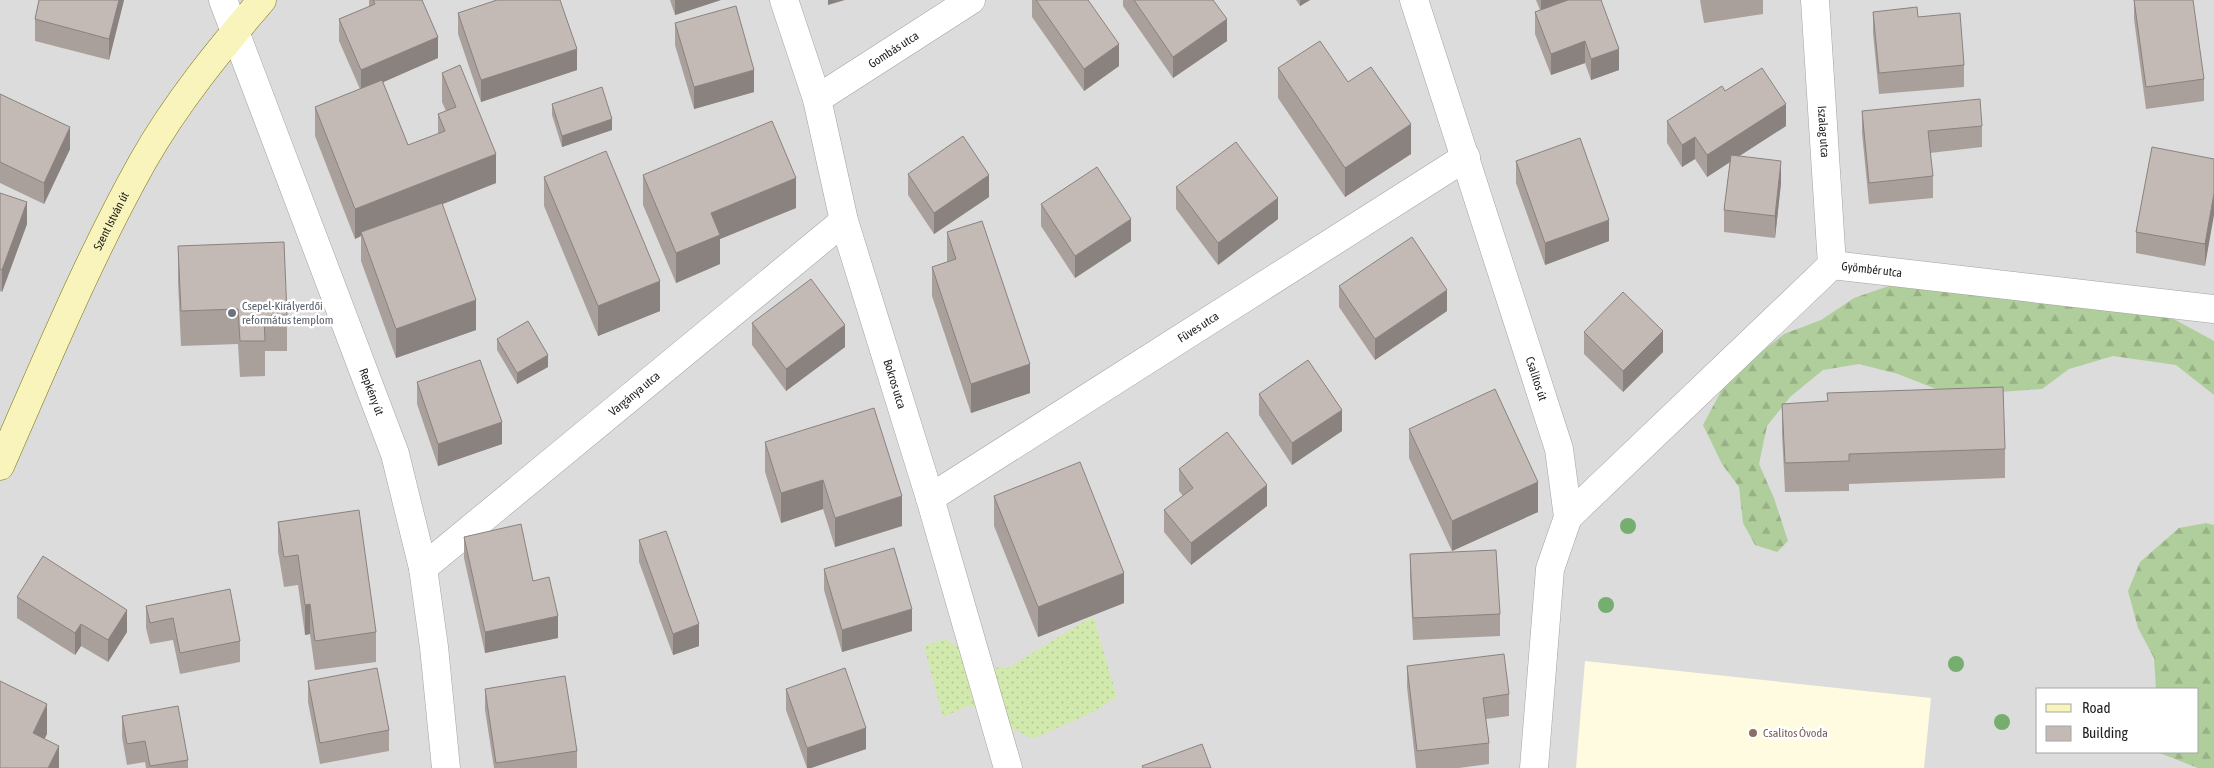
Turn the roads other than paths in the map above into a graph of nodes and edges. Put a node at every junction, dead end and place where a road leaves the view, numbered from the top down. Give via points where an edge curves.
1 (223, 0) edge
2 (262, 0) edge
3 (784, 0) edge
4 (971, 0) edge
5 (1414, 0) edge
6 (1815, 0) edge
7 (235, 31) junction
8 (816, 99) junction
9 (1466, 157) junction
10 (844, 221) junction
11 (1832, 265) junction
12 (2214, 309) edge
13 (0, 466) edge
14 (930, 498) junction
15 (1568, 517) junction
16 (423, 568) junction
17 (446, 768) edge
18 (1008, 768) edge
19 (1534, 768) edge

1 - 7 street, Repkény út
2 - 7 street, Szent István út
3 - 8 street, Bokros utca
4 - 8 street, Gombás utca
5 - 9 street, Csalitos út
6 - 11 street, Iszalag utca
7 - 13 street, Szent István út via 187,93 144,160 56,340
7 - 16 street, Repkény út via 395,454
8 - 10 street, Bokros utca
9 - 14 street, Füves utca
9 - 15 street, Csalitos út via 1559,449
10 - 14 street, Bokros utca
10 - 16 street, Vargánya utca
11 - 12 street, Gyömbér utca
11 - 15 street, Gyömbér utca
14 - 18 street, Bokros utca
15 - 19 street, Csalitos út via 1550,569
16 - 17 street, Repkény út

